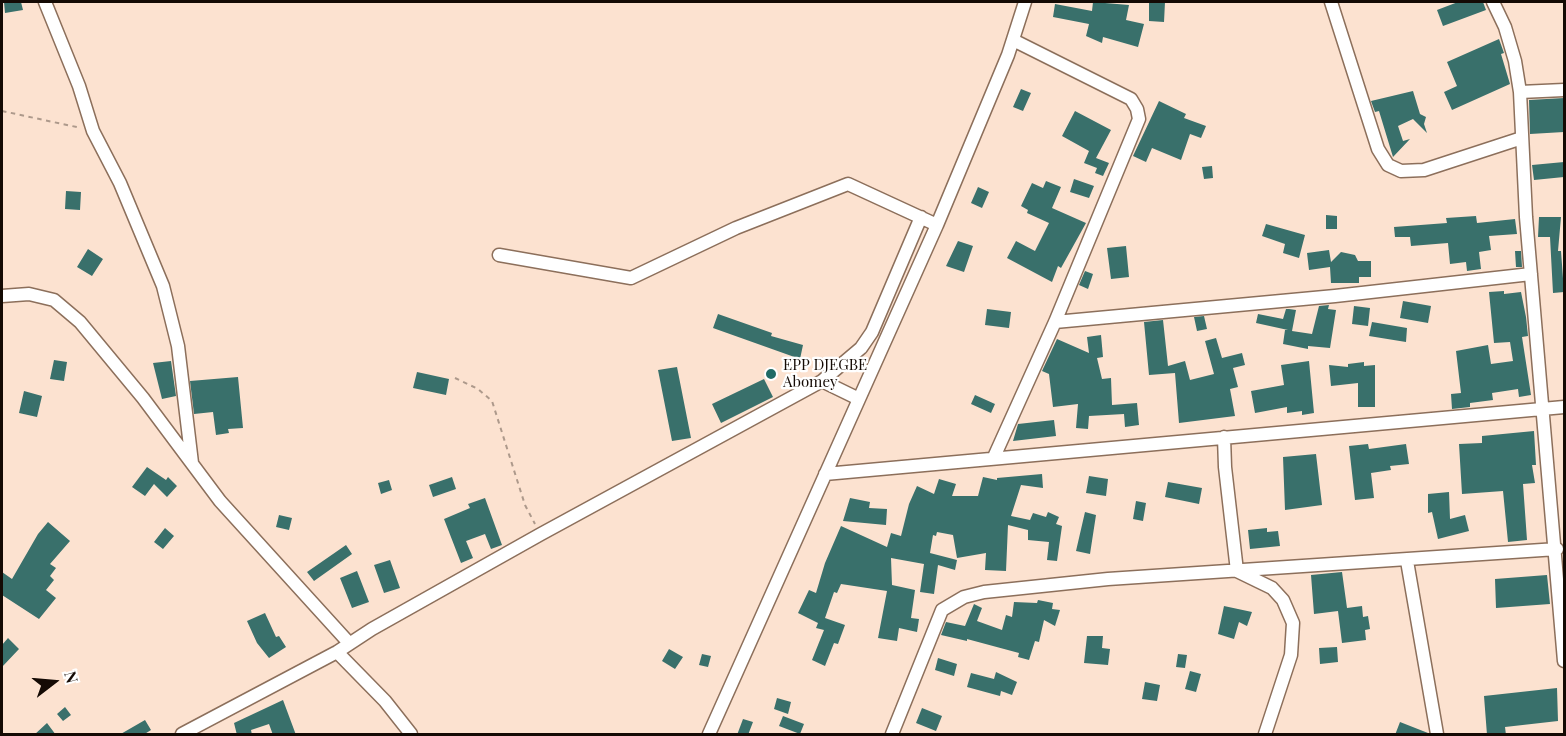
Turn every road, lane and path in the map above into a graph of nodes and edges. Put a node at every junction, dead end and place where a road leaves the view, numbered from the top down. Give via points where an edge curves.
1 (45, 2) edge
2 (1025, 2) edge
3 (1331, 2) edge
4 (1493, 2) edge
5 (1013, 40) junction
6 (1564, 90) edge
7 (1520, 92) junction
8 (2, 111) edge
9 (93, 131) junction
10 (1522, 138) junction
11 (921, 217) junction
12 (937, 225) junction
13 (499, 255) dead end
14 (1532, 274) junction
15 (2, 296) edge
16 (1055, 322) junction
17 (456, 378) dead end
18 (822, 381) junction
19 (859, 399) junction
20 (1564, 407) edge
21 (1544, 409) junction
22 (1224, 437) junction
23 (994, 457) junction
24 (192, 463) junction
25 (825, 474) junction
26 (541, 534) junction
27 (1557, 549) junction
28 (1407, 561) junction
29 (1237, 570) junction
30 (349, 643) junction
31 (337, 652) junction
32 (1564, 661) edge
33 (182, 735) edge
34 (411, 735) edge
35 (710, 735) edge
36 (892, 735) edge
37 (1265, 735) edge
38 (1437, 735) edge

1 - 9 street
2 - 5 street
3 - 10 street via 1378,149 1388,165 1401,171 1424,170
4 - 7 street via 1505,27
5 - 12 street
5 - 16 street via 1131,99 1137,109 1136,131
6 - 7 street
7 - 10 street
8 - 9 path
9 - 24 street via 120,183 163,286 178,346
10 - 14 street
11 - 12 street
11 - 13 street via 848,184 736,228 631,278
11 - 18 street via 872,332 861,348
12 - 19 street
14 - 16 street
14 - 21 street
15 - 24 street via 28,294 54,300 81,322
16 - 23 street
17 - 26 path via 492,401 525,505
18 - 19 street
18 - 26 street
19 - 25 street
20 - 21 street
21 - 22 street
21 - 27 street
22 - 23 street
22 - 29 street
23 - 25 street
24 - 30 street via 220,501
25 - 35 street
26 - 30 street
27 - 28 street
27 - 32 street
28 - 29 street
28 - 38 street
29 - 36 street via 984,592 951,602 942,610 932,632
29 - 37 street via 1272,588 1283,600 1293,624 1291,655
30 - 31 street
31 - 33 street
31 - 34 street via 385,701

